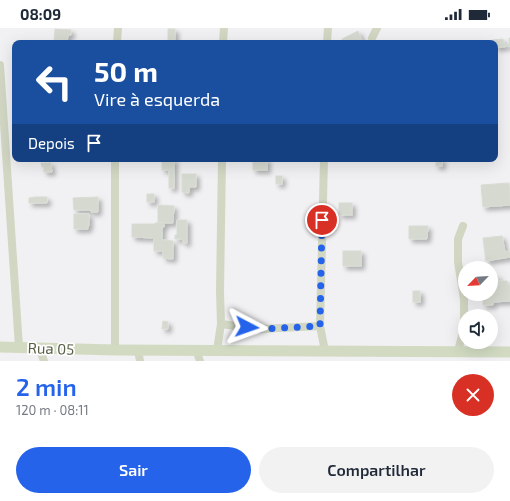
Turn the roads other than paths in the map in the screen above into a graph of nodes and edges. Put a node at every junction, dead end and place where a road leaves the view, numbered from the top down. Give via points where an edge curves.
1 (118, 28) edge
2 (224, 28) edge
3 (328, 28) edge
4 (377, 28) edge
5 (372, 38) dead end
6 (117, 40) edge
7 (223, 40) edge
8 (327, 40) edge
9 (0, 65) edge
10 (115, 162) edge
11 (222, 162) edge
12 (324, 162) edge
13 (463, 226) dead end
14 (221, 324) junction
15 (320, 326) junction
16 (0, 347) edge
17 (19, 347) junction
18 (39, 347) junction
19 (115, 350) junction
20 (138, 350) junction
21 (196, 350) junction
22 (217, 350) junction
23 (325, 351) junction
24 (458, 351) junction
25 (510, 352) edge
26 (44, 361) edge
27 (140, 361) edge
28 (200, 361) edge

1 - 6 street
2 - 7 street
3 - 8 street
4 - 5 street
9 - 17 street
10 - 19 street
11 - 14 street
12 - 15 street
13 - 24 street via 458,239 458,262 464,300 464,328
14 - 15 street via 260,329
14 - 22 street
15 - 23 street
16 - 17 street, Rua 05
17 - 18 street, Rua 05
18 - 19 street, Rua 05
18 - 26 street
19 - 20 street, Rua 05
20 - 21 street, Rua 05
20 - 27 street
21 - 22 street, Rua 05
21 - 28 street
22 - 23 street, Rua 05
23 - 24 street, Rua 05
24 - 25 street, Rua 05

